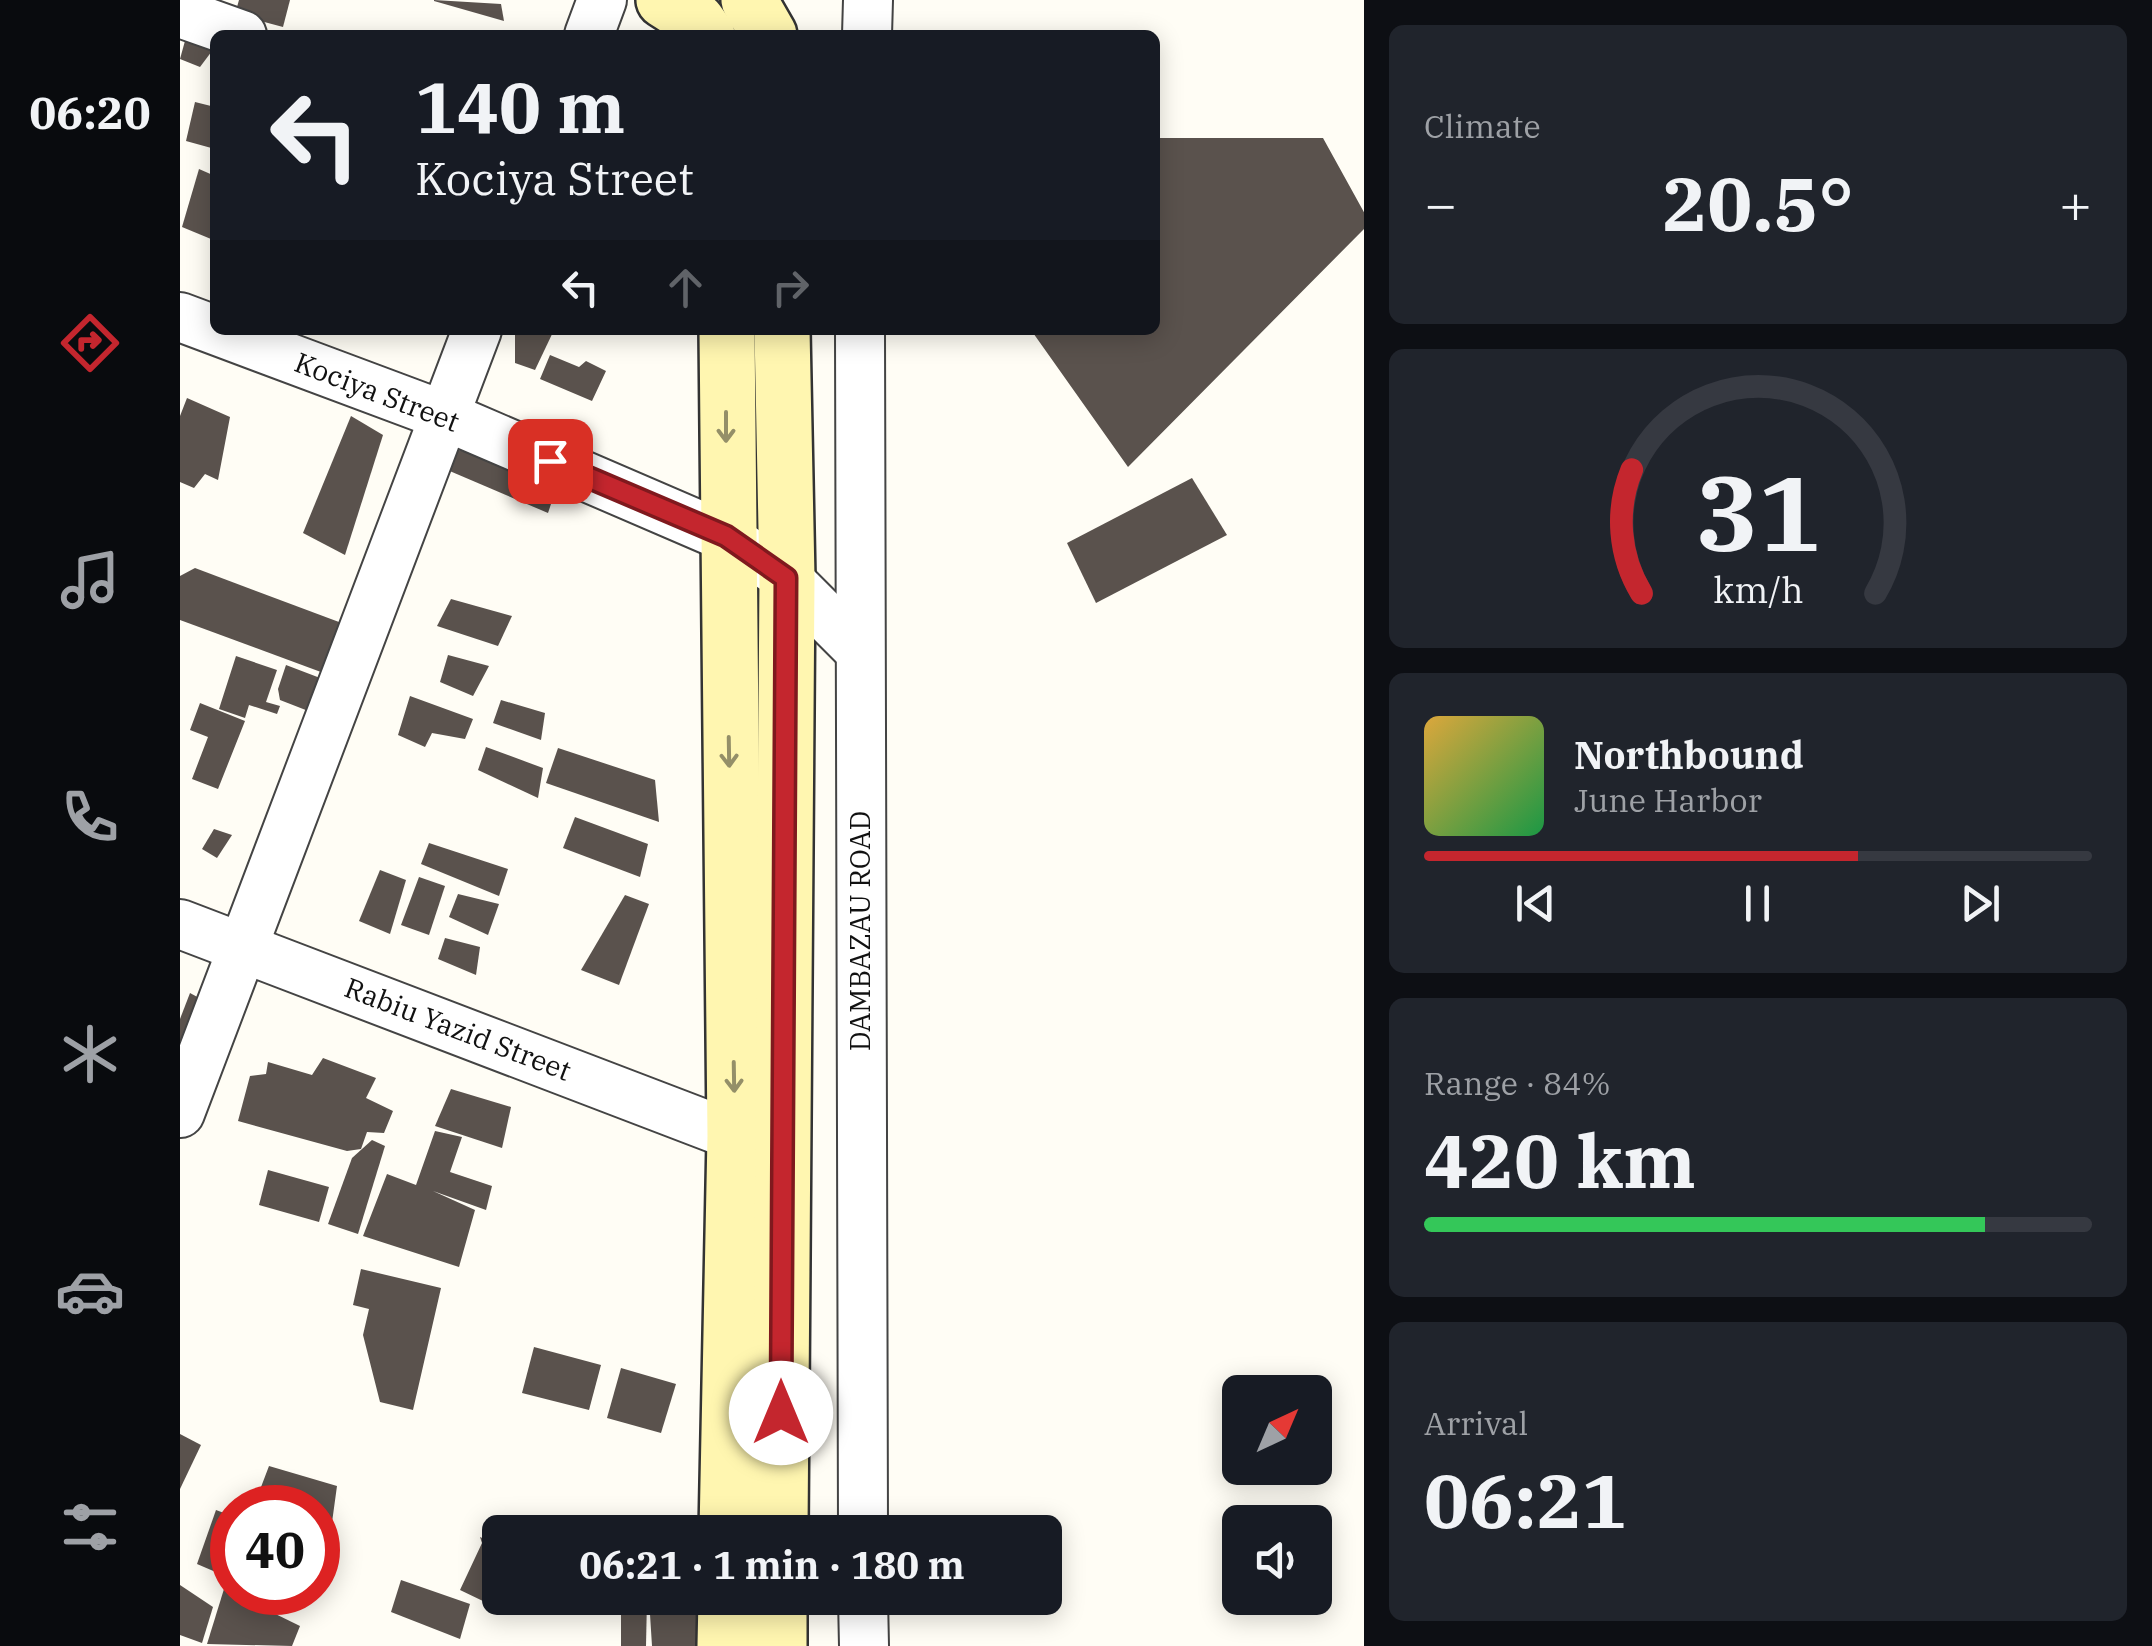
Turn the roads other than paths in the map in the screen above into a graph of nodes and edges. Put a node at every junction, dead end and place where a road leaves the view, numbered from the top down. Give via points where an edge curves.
1 (602, 0) edge
2 (664, 0) edge
3 (749, 0) edge
4 (868, 0) edge
5 (180, 13) edge
6 (228, 30) edge
7 (591, 30) edge
8 (703, 30) edge
9 (765, 30) edge
10 (867, 30) edge
11 (180, 317) edge
12 (210, 328) edge
13 (228, 335) edge
14 (475, 335) edge
15 (727, 335) edge
16 (782, 335) edge
17 (860, 335) edge
18 (444, 416) junction
19 (726, 536) junction
20 (786, 578) junction
21 (859, 650) junction
22 (180, 924) edge
23 (242, 946) junction
24 (180, 1113) edge
25 (735, 1136) junction
26 (727, 1515) edge
27 (780, 1515) edge
28 (863, 1515) edge
29 (726, 1615) edge
30 (780, 1615) edge
31 (864, 1615) edge
32 (725, 1646) edge
33 (780, 1646) edge
34 (864, 1646) edge

1 - 7 street
2 - 8 street
3 - 9 street
4 - 10 street
5 - 6 street
11 - 12 street, Kociya Street
13 - 18 street, Kociya Street
14 - 18 street
15 -> 19 street
16 - 20 street
17 - 21 street, DAMBAZAU ROAD
18 - 19 street, Kociya Street
18 - 23 street
19 - 20 street, Kociya Street
19 -> 25 street
20 - 21 street, Kociya Street
20 - 27 street
21 - 28 street, DAMBAZAU ROAD
22 - 23 street, Rabiu Yazid Street
23 - 24 street
23 - 25 street, Rabiu Yazid Street
25 - 26 street
29 - 32 street
30 - 33 street
31 - 34 street

